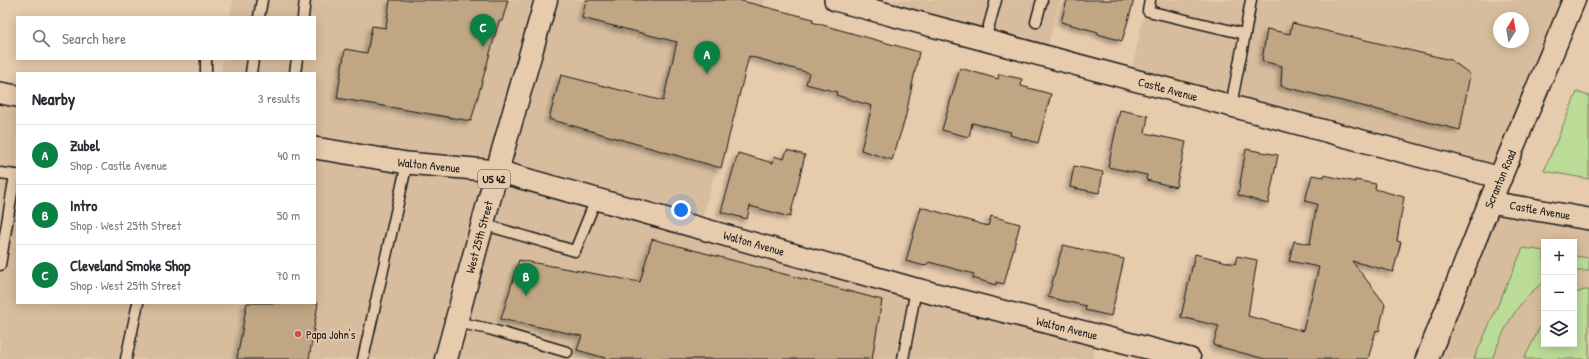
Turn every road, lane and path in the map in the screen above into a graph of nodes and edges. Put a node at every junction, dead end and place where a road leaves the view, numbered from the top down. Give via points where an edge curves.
1 (262, 0) edge
2 (305, 0) edge
3 (546, 0) edge
4 (836, 0) edge
5 (996, 0) edge
6 (1042, 0) edge
7 (1150, 0) edge
8 (1251, 0) edge
9 (1574, 0) edge
10 (861, 3) edge
11 (260, 16) edge
12 (303, 16) edge
13 (1036, 22) dead end
14 (1244, 34) junction
15 (985, 40) junction
16 (206, 60) edge
17 (253, 60) edge
18 (297, 60) edge
19 (206, 72) edge
20 (251, 72) edge
21 (294, 72) edge
22 (0, 93) edge
23 (16, 96) edge
24 (1231, 105) junction
25 (316, 148) edge
26 (407, 163) junction
27 (497, 171) junction
28 (0, 173) edge
29 (16, 175) edge
30 (1501, 178) junction
31 (596, 199) junction
32 (1490, 202) junction
33 (1589, 219) edge
34 (482, 224) junction
35 (0, 265) edge
36 (916, 289) junction
37 (138, 304) edge
38 (456, 322) junction
39 (567, 352) dead end
40 (126, 359) edge
41 (363, 359) edge
42 (446, 359) edge
43 (903, 359) edge
44 (1190, 359) edge
45 (1428, 359) edge

1 - 11 lane
2 - 12 lane
3 - 27 street, West 25th Street / US 42
4 - 10 street, Castle Avenue
5 - 15 lane
6 - 13 lane
7 - 14 lane via 1148,11
8 - 14 lane
9 - 30 street, Scranton Road
10 - 15 street, Castle Avenue
14 - 24 lane
15 - 24 street, Castle Avenue
16 - 19 lane
17 - 20 lane
18 - 21 lane
22 - 23 street
24 - 30 street, Castle Avenue
25 - 26 street, Walton Avenue
26 - 27 street, Walton Avenue
26 - 41 lane
27 - 31 street, Walton Avenue
27 - 34 street, West 25th Street / US 42
28 - 29 lane
29 - 35 lane
30 - 32 street, Scranton Road
31 - 34 lane via 575,251
31 - 36 street, Walton Avenue
32 - 33 street, Castle Avenue
32 - 45 street, Scranton Road
34 - 38 street, West 25th Street / US 42
36 - 43 lane
36 - 44 street, Walton Avenue
37 - 40 lane
38 - 39 lane
38 - 42 street, West 25th Street / US 42

